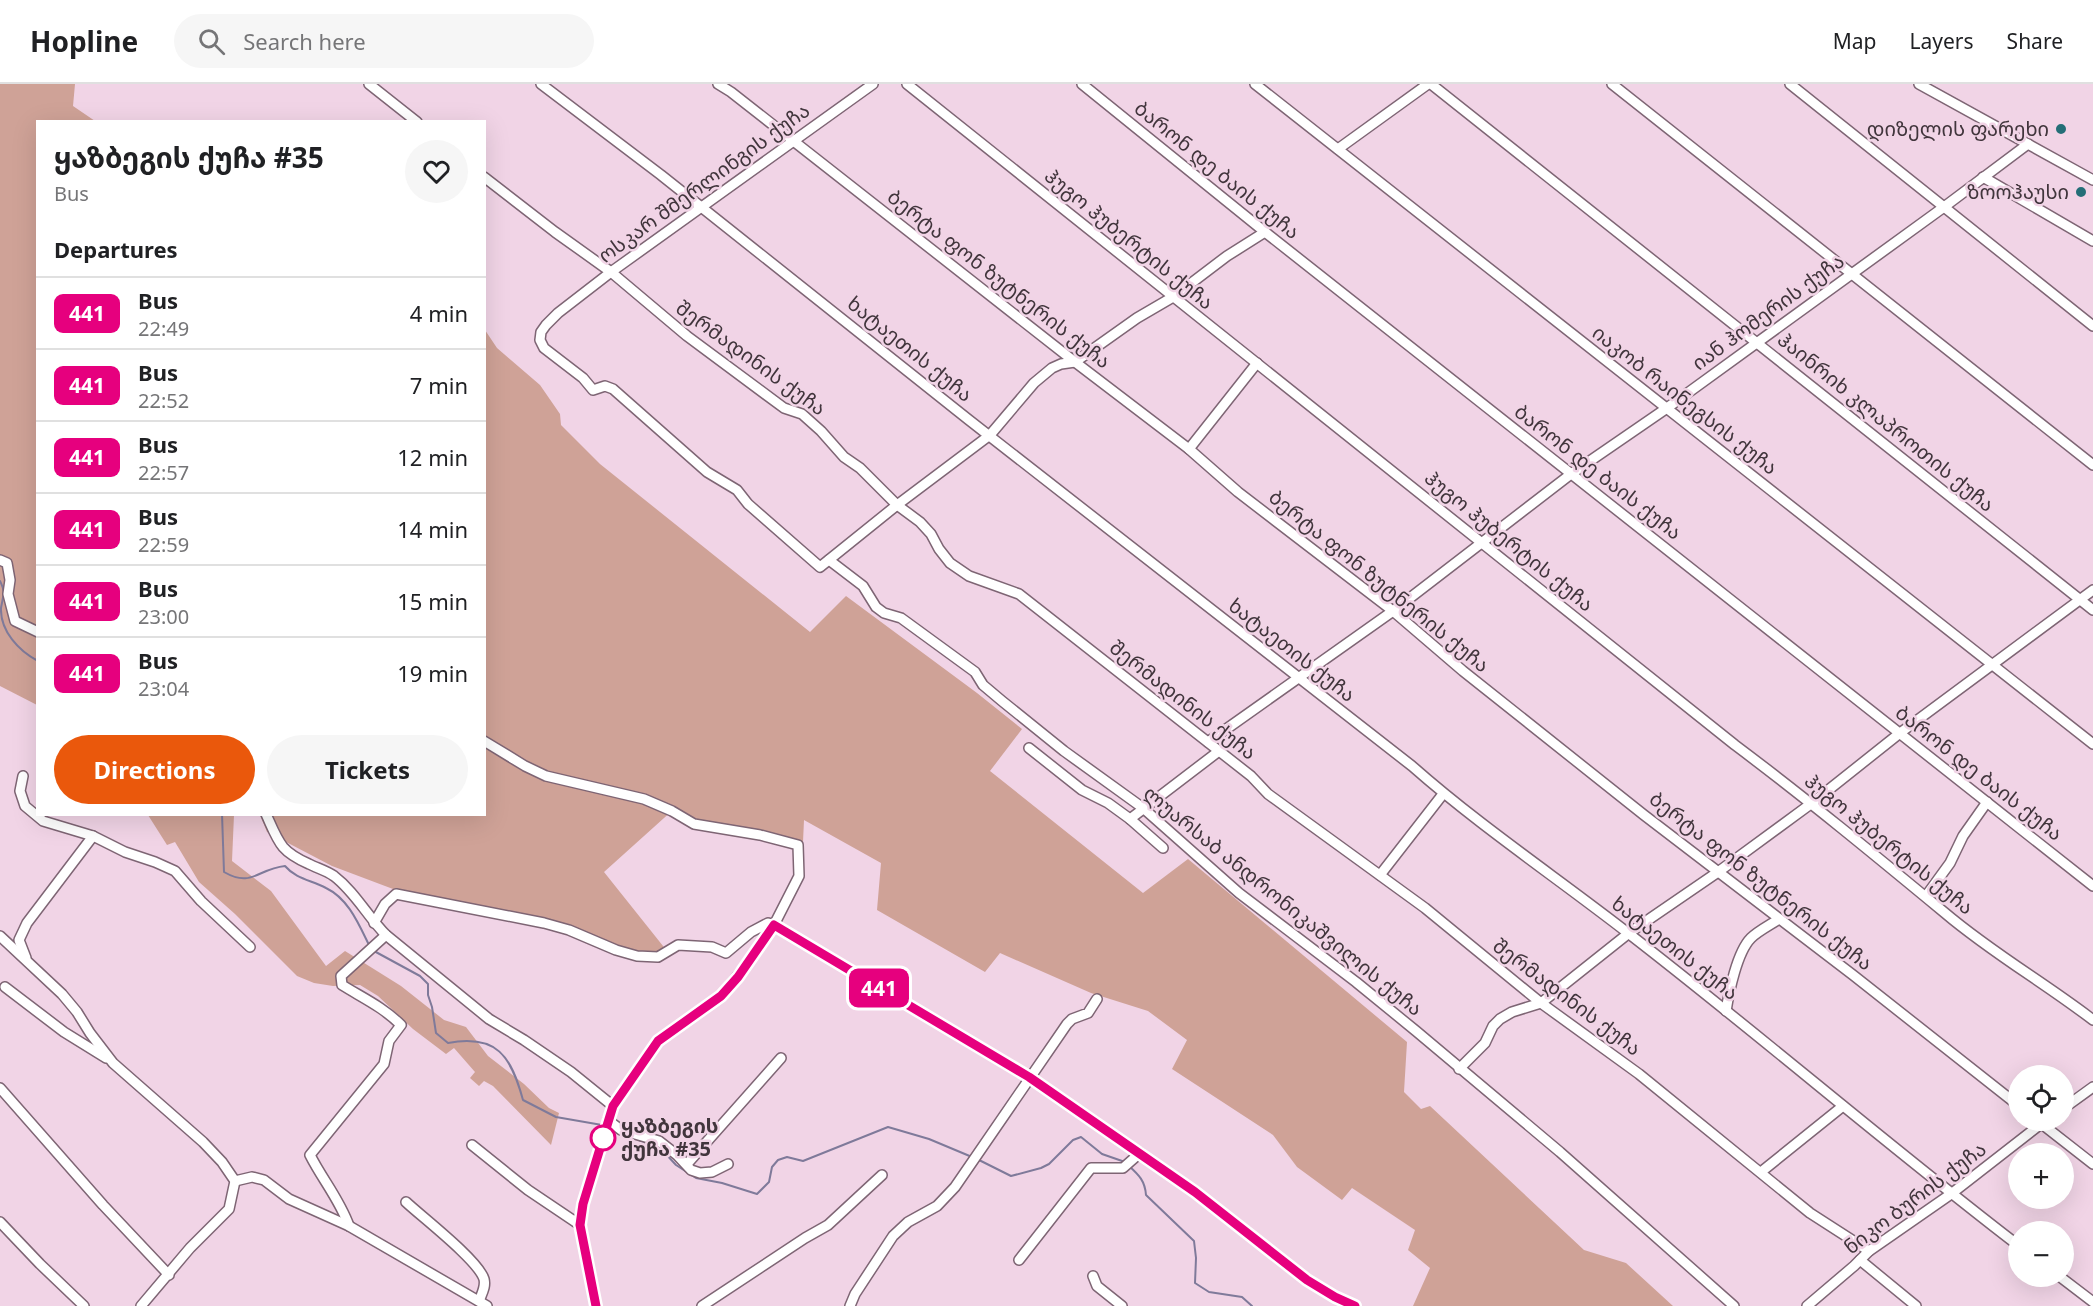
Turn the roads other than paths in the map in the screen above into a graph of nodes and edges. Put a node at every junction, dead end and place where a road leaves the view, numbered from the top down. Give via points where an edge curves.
1 (369, 84) edge
2 (541, 84) edge
3 (718, 84) edge
4 (873, 84) edge
5 (908, 84) edge
6 (1082, 84) edge
7 (1255, 84) edge
8 (1430, 84) edge
9 (1612, 84) edge
10 (1790, 84) edge
11 (1919, 84) edge
12 (732, 88) edge
13 (414, 120) edge
14 (793, 142) junction
15 (2028, 144) junction
16 (1338, 149) junction
17 (1983, 177) junction
18 (486, 179) edge
19 (2093, 180) edge
20 (701, 207) junction
21 (1944, 207) junction
22 (1265, 232) junction
23 (2093, 241) edge
24 (611, 272) junction
25 (1851, 274) junction
26 (1173, 297) junction
27 (2093, 326) edge
28 (1758, 342) junction
29 (1075, 362) junction
30 (1257, 363) junction
31 (1667, 408) junction
32 (990, 435) junction
33 (1189, 449) junction
34 (2093, 465) edge
35 (1571, 474) junction
36 (897, 505) junction
37 (1482, 543) junction
38 (0, 560) edge
39 (829, 561) junction
40 (2093, 590) edge
41 (2079, 600) junction
42 (2093, 610) edge
43 (1393, 611) junction
44 (36, 631) edge
45 (1994, 665) junction
46 (1300, 679) junction
47 (1900, 733) junction
48 (486, 742) edge
49 (1208, 742) junction
50 (2093, 744) edge
51 (1029, 748) dead end
52 (1219, 751) junction
53 (24, 776) dead end
54 (1443, 794) junction
55 (1988, 802) junction
56 (1812, 803) junction
57 (1143, 808) junction
58 (36, 815) edge
59 (37, 816) edge
60 (267, 816) edge
61 (1130, 819) junction
62 (93, 836) junction
63 (1163, 848) dead end
64 (1718, 872) junction
65 (1380, 875) junction
66 (2093, 886) edge
67 (1926, 896) junction
68 (1779, 919) junction
69 (374, 923) junction
70 (774, 925) junction
71 (1629, 933) junction
72 (386, 935) junction
73 (0, 936) edge
74 (250, 947) dead end
75 (28, 962) junction
76 (5, 987) dead end
77 (1097, 999) dead end
78 (1541, 1003) junction
79 (1726, 1011) junction
80 (2093, 1020) edge
81 (781, 1058) dead end
82 (113, 1063) junction
83 (1460, 1069) junction
84 (1029, 1077) junction
85 (2093, 1087) edge
86 (0, 1088) edge
87 (2008, 1097) edge
88 (2074, 1101) edge
89 (613, 1106) junction
90 (1843, 1106) junction
91 (608, 1120) junction
92 (2031, 1131) edge
93 (2053, 1131) edge
94 (472, 1145) dead end
95 (1138, 1155) junction
96 (687, 1164) junction
97 (728, 1164) dead end
98 (2093, 1164) edge
99 (1761, 1172) junction
100 (882, 1175) dead end
101 (235, 1181) junction
102 (1951, 1194) junction
103 (406, 1202) dead end
104 (0, 1222) edge
105 (580, 1225) junction
106 (349, 1226) junction
107 (2008, 1238) edge
108 (1869, 1251) junction
109 (1019, 1260) dead end
110 (1860, 1260) junction
111 (169, 1275) junction
112 (1093, 1276) dead end
113 (2073, 1287) edge
114 (2093, 1302) edge
115 (483, 1304) edge
116 (84, 1306) edge
117 (141, 1306) edge
118 (596, 1306) edge
119 (702, 1306) edge
120 (850, 1306) edge
121 (1122, 1306) edge
122 (1355, 1306) edge
123 (1734, 1306) edge
124 (1807, 1306) edge
125 (1916, 1306) edge

1 - 13 street
2 - 20 street, ხატაეთის ქუჩა
3 - 12 street, ბერტა ფონ ზუტნერის ქუჩა
4 - 14 street, ოსკარ შმერლინგის ქუჩა
5 - 26 street, ჰუგო ჰუბერტის ქუჩა
6 - 22 street, ბარონ დე ბაის ქუჩა
7 - 16 street, იაკობ რაინეგსის ქუჩა
8 - 16 street
8 - 28 street, ჰაინრიხ კლაპროთის ქუჩა
9 - 25 street
10 - 21 street
11 - 15 street
12 - 14 street, ბერტა ფონ ზუტნერის ქუჩა
14 - 20 street, ოსკარ შმერლინგის ქუჩა
14 - 29 street, ბერტა ფონ ზუტნერის ქუჩა
15 - 17 street, იან ჰომერის ქუჩა
15 - 19 street
16 - 31 street, იაკობ რაინეგსის ქუჩა
17 - 21 street, იან ჰომერის ქუჩა
17 - 23 street
18 - 24 street, შერმადინის ქუჩა
20 - 24 street, ოსკარ შმერლინგის ქუჩა
20 - 32 street, ხატაეთის ქუჩა
21 - 25 street, იან ჰომერის ქუჩა
21 - 27 street
22 - 26 street
22 - 35 street, ბარონ დე ბაის ქუჩა
24 - 36 street, შერმადინის ქუჩა via 687,336 784,408 802,414
24 - 39 street, ოსკარ შმერლინგის ქუჩა via 558,313 541,332 544,348 593,390 605,386 613,389 708,472 737,490 747,504 820,567
25 - 28 street, იან ჰომერის ქუჩა
25 - 34 street
26 - 29 street
26 - 30 street, ჰუგო ჰუბერტის ქუჩა
28 - 31 street, იან ჰომერის ქუჩა
28 - 41 street, ჰაინრიხ კლაპროთის ქუჩა
29 - 32 street via 1052,368 1034,383
29 - 33 street, ბერტა ფონ ზუტნერის ქუჩა
30 - 33 street
30 - 37 street, ჰუგო ჰუბერტის ქუჩა
31 - 35 street, იან ჰომერის ქუჩა
31 - 45 street, იაკობ რაინეგსის ქუჩა
32 - 36 street
32 - 46 street, ხატაეთის ქუჩა
33 - 43 street, ბერტა ფონ ზუტნერის ქუჩა via 1238,492
35 - 37 street, იან ჰომერის ქუჩა
35 - 47 street, ბარონ დე ბაის ქუჩა
36 - 39 street
36 - 49 street, შერმადინის ქუჩა via 931,534 950,563 969,576 1019,594
37 - 43 street, იან ჰომერის ქუჩა
37 - 56 street, ჰუგო ჰუბერტის ქუჩა
38 - 44 street via 7,563 8,594 15,621
39 - 57 street, ლუარსაბ ანდრონიკაშვილის ქუჩა via 863,586 876,607 901,618 944,648 1037,730
40 - 41 street
41 - 42 street, ჰაინრიხ კლაპროთის ქუჩა
41 - 45 street
43 - 46 street, იან ჰომერის ქუჩა
43 - 64 street, ბერტა ფონ ზუტნერის ქუჩა
45 - 47 street
45 - 50 street, იაკობ რაინეგსის ქუჩა
46 - 49 street, იან ჰომერის ქუჩა
46 - 54 street, ხატაეთის ქუჩა
47 - 55 street, ბარონ დე ბაის ქუჩა
47 - 56 street
48 - 70 street via 546,776 644,800 694,824 798,845 799,876
49 - 52 street, შერმადინის ქუჩა
51 - 61 street via 1082,790
52 - 57 street
52 - 65 street, შერმადინის ქუჩა via 1268,794
53 - 58 street via 20,791 25,806
54 - 65 street
54 - 71 street, ხატაეთის ქუჩა
55 - 66 street, ბარონ დე ბაის ქუჩა
55 - 67 street
56 - 64 street
56 - 67 street, ჰუგო ჰუბერტის ქუჩა
57 - 61 street
57 - 83 street, ლუარსაბ ანდრონიკაშვილის ქუჩა via 1239,893 1356,982
59 - 62 street
60 - 69 street via 279,845 290,856 333,875 351,891
61 - 63 street
62 - 74 street via 175,871
62 - 75 street via 27,923 19,940
64 - 68 street, ბერტა ფონ ზუტნერის ქუჩა
64 - 71 street
65 - 78 street, შერმადინის ქუჩა
67 - 80 street, ჰუგო ჰუბერტის ქუჩა via 2009,962
68 - 79 street via 1751,937 1744,947 1729,987
68 - 87 street, ბერტა ფონ ზუტნერის ქუჩა
69 - 70 street via 396,894 544,923 616,950 658,957 678,945 711,947 726,953 751,932 768,923
69 - 72 street
70 - 84 street
70 - 89 street via 721,996 658,1041
71 - 78 street
71 - 79 street, ხატაეთის ქუჩა
72 - 89 street via 489,1019 571,1072
72 - 106 street via 341,976 342,985 371,1000 401,1025 389,1041 384,1064 310,1155 344,1210
73 - 75 street
75 - 82 street via 62,994
76 - 82 street
77 - 84 street via 1088,1013 1067,1024
78 - 83 street via 1500,1019 1485,1043
78 - 99 street, შერმადინის ქუჩა via 1639,1074
79 - 90 street, ხატაეთის ქუჩა
81 - 96 street
82 - 101 street via 202,1142
83 - 123 street, ლუარსაბ ანდრონიკაშვილის ქუჩა
84 - 95 street
84 - 120 street via 955,1187 937,1206 908,1222 893,1236
85 - 88 street
86 - 111 street
89 - 91 street
90 - 99 street
90 - 102 street, ხატაეთის ქუჩა
91 - 96 street via 621,1130 659,1141
91 - 105 street
92 - 102 street, ნიკო ბურის ქუჩა
93 - 98 street
94 - 105 street
95 - 109 street via 1123,1168 1091,1168
95 - 122 street via 1195,1192 1307,1280
96 - 97 street via 700,1173
99 - 108 street, შერმადინის ქუჩა via 1810,1213
100 - 119 street via 828,1225
101 - 106 street via 252,1177 264,1180 289,1199
101 - 111 street via 229,1209
102 - 107 street, ხატაეთის ქუჩა
102 - 108 street, ნიკო ბურის ქუჩა
103 - 115 street via 481,1273
104 - 116 street
105 - 118 street
106 - 115 street
108 - 110 street, ნიკო ბურის ქუჩა
110 - 124 street, ნიკო ბურის ქუჩა
110 - 125 street
111 - 117 street
112 - 121 street via 1097,1286
113 - 114 street

